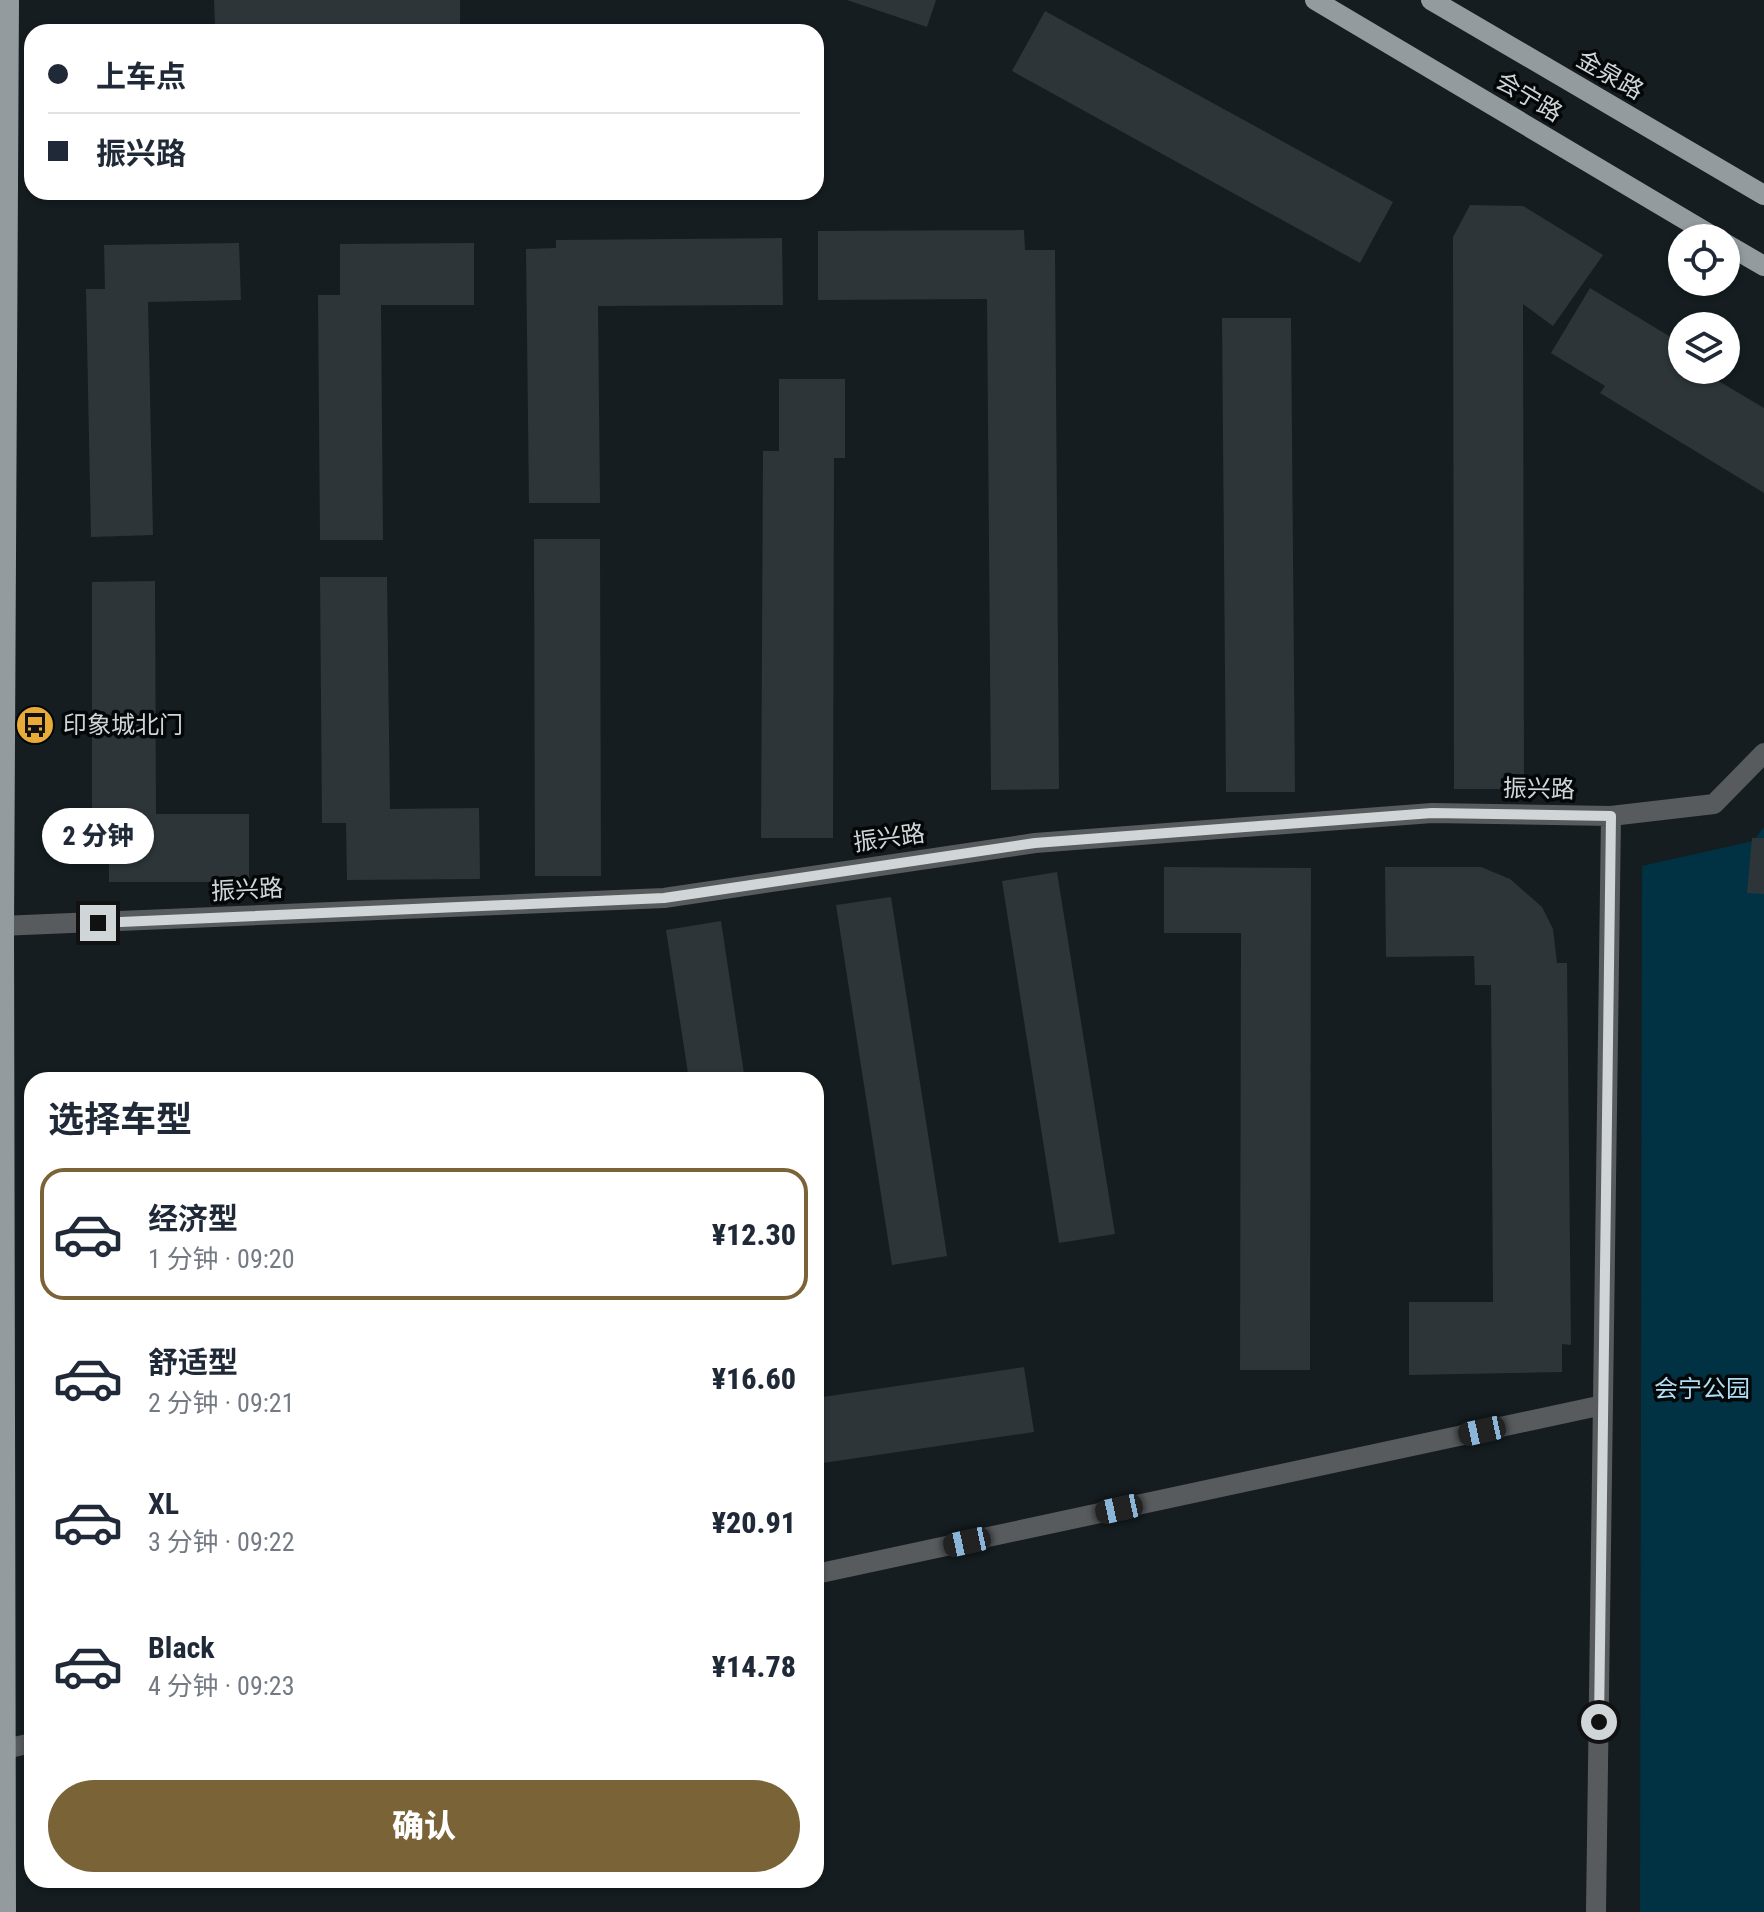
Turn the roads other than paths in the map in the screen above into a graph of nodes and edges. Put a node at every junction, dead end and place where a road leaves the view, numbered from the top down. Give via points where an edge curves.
1 (9, 0) edge
2 (1315, 0) edge
3 (1431, 0) edge
4 (1764, 195) edge
5 (1692, 224) edge
6 (1740, 252) edge
7 (1764, 266) edge
8 (1764, 753) edge
9 (1611, 816) junction
10 (2, 927) edge
11 (1603, 1405) junction
12 (824, 1572) edge
13 (24, 1745) edge
14 (5, 1749) junction
15 (6, 1912) edge
16 (1596, 1912) edge

1 - 10 main road
2 - 5 main road, 会宁路
3 - 4 main road, 金泉路
6 - 7 main road
8 - 9 street, 振兴路 via 1714,804
9 - 10 street, 振兴路 via 1432,813 1035,843 664,898
9 - 11 street
10 - 14 main road
11 - 12 street
11 - 16 street
13 - 14 street
14 - 15 main road

